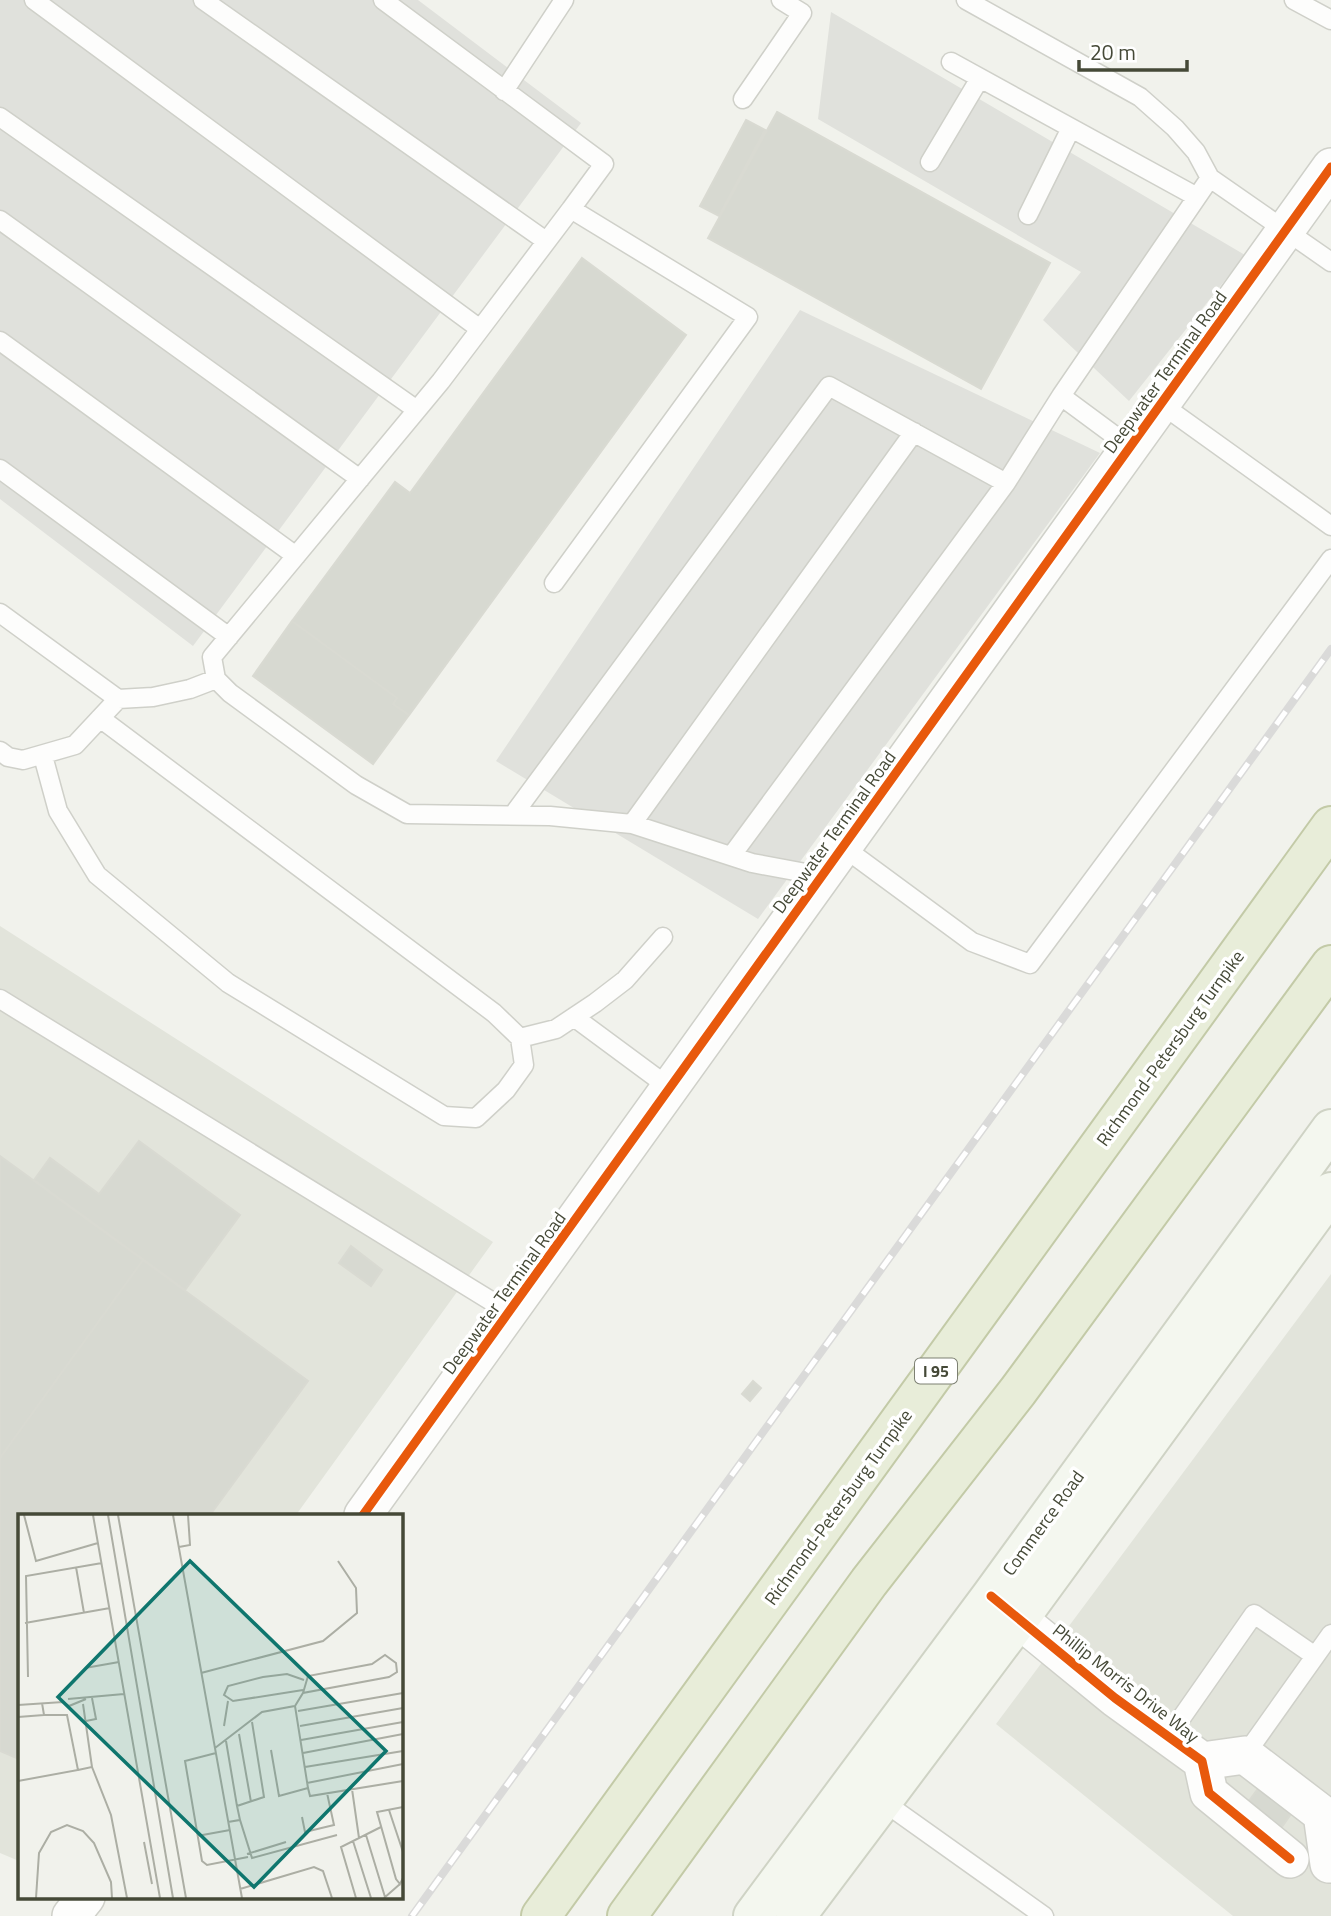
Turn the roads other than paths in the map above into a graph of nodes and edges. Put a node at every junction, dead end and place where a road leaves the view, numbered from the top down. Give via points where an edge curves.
1 (34, 0) edge
2 (204, 0) edge
3 (383, 0) edge
4 (564, 0) edge
5 (781, 0) edge
6 (966, 0) edge
7 (1294, 0) edge
8 (1331, 20) edge
9 (951, 62) dead end
10 (980, 78) junction
11 (504, 91) junction
12 (743, 99) dead end
13 (0, 117) edge
14 (1071, 128) junction
15 (930, 162) dead end
16 (1331, 167) edge
17 (1210, 178) junction
18 (1197, 197) junction
19 (571, 209) junction
20 (1028, 215) dead end
21 (0, 219) edge
22 (1286, 230) junction
23 (546, 241) junction
24 (1331, 262) edge
25 (480, 329) junction
26 (0, 341) edge
27 (1061, 396) junction
28 (1161, 404) junction
29 (417, 411) junction
30 (914, 432) junction
31 (1130, 447) junction
32 (0, 469) edge
33 (360, 479) junction
34 (1006, 483) junction
35 (1331, 526) edge
36 (296, 556) junction
37 (1331, 559) edge
38 (554, 583) dead end
39 (0, 613) edge
40 (229, 637) junction
41 (216, 678) junction
42 (117, 699) junction
43 (100, 718) junction
44 (0, 751) edge
45 (43, 756) junction
46 (513, 815) junction
47 (632, 824) junction
48 (1331, 826) edge
49 (843, 847) junction
50 (732, 855) junction
51 (822, 876) junction
52 (663, 937) dead end
53 (1331, 965) edge
54 (0, 999) edge
55 (574, 1017) junction
56 (520, 1038) junction
57 (670, 1088) junction
58 (1331, 1129) edge
59 (1331, 1192) edge
60 (509, 1312) junction
61 (364, 1514) edge
62 (1005, 1607) junction
63 (1331, 1634) edge
64 (1315, 1657) junction
65 (1168, 1737) junction
66 (1245, 1755) junction
67 (1205, 1777) junction
68 (868, 1790) junction
69 (1330, 1865) edge
70 (85, 1898) edge
71 (71, 1916) edge
72 (541, 1916) edge
73 (627, 1916) edge
74 (753, 1916) edge
75 (796, 1916) edge
76 (1045, 1916) edge

1 - 25 lane
2 - 23 lane
3 - 11 lane
4 - 11 lane
5 - 12 lane via 802,13
6 - 17 lane via 1140,97 1196,152
7 - 8 lane
9 - 10 lane
10 - 14 lane
10 - 15 lane
11 - 19 lane via 604,164
13 - 29 lane
14 - 18 lane
14 - 20 lane
16 - 22 street, Deepwater Terminal Road
17 - 18 lane
17 - 22 lane
18 - 27 lane
19 - 23 lane
19 - 38 lane via 748,317
21 - 33 lane
22 - 24 lane
22 - 28 street, Deepwater Terminal Road
23 - 25 lane
25 - 29 lane
26 - 36 lane
27 - 31 lane
27 - 34 lane
28 - 31 street, Deepwater Terminal Road
28 - 35 lane
29 - 33 lane
30 - 34 lane
30 - 46 lane via 830,386
30 - 47 lane
31 - 49 street, Deepwater Terminal Road
32 - 40 lane
33 - 36 lane
34 - 50 lane
36 - 40 lane
37 - 49 lane via 1030,964 972,942
39 - 42 lane
40 - 41 lane via 212,657
41 - 42 lane via 190,689
41 - 46 lane via 356,785 407,814
42 - 43 lane
43 - 45 lane via 75,745
43 - 56 lane via 494,1013
44 - 45 lane via 23,760
45 - 56 lane via 58,811 97,875 228,983 444,1116 476,1118 506,1090 524,1065
46 - 47 lane
47 - 50 lane
48 - 72 highway, Richmond-Petersburg Turnpike / I 95
49 - 51 street, Deepwater Terminal Road
50 - 51 lane
51 - 57 street, Deepwater Terminal Road
52 - 55 lane via 625,980
53 - 73 highway via 1018,1391 869,1582
54 - 60 lane
55 - 56 lane via 556,1029
55 - 57 lane
57 - 60 street, Deepwater Terminal Road
58 - 62 main road, Commerce Road
59 - 62 main road, Commerce Road
60 - 61 street, Deepwater Terminal Road
62 - 65 street, Phillip Morris Drive Way
62 - 68 main road, Commerce Road
63 - 64 lane
64 - 65 lane via 1254,1614
64 - 66 lane
65 - 67 street, Phillip Morris Drive Way
66 - 67 street, Phillip Morris Drive Way
66 - 69 street, Phillip Morris Drive Way via 1322,1814
67 - 69 street, Phillip Morris Drive Way via 1290,1859
68 - 74 main road, Commerce Road
68 - 75 main road, Commerce Road
68 - 76 lane
70 - 71 street

